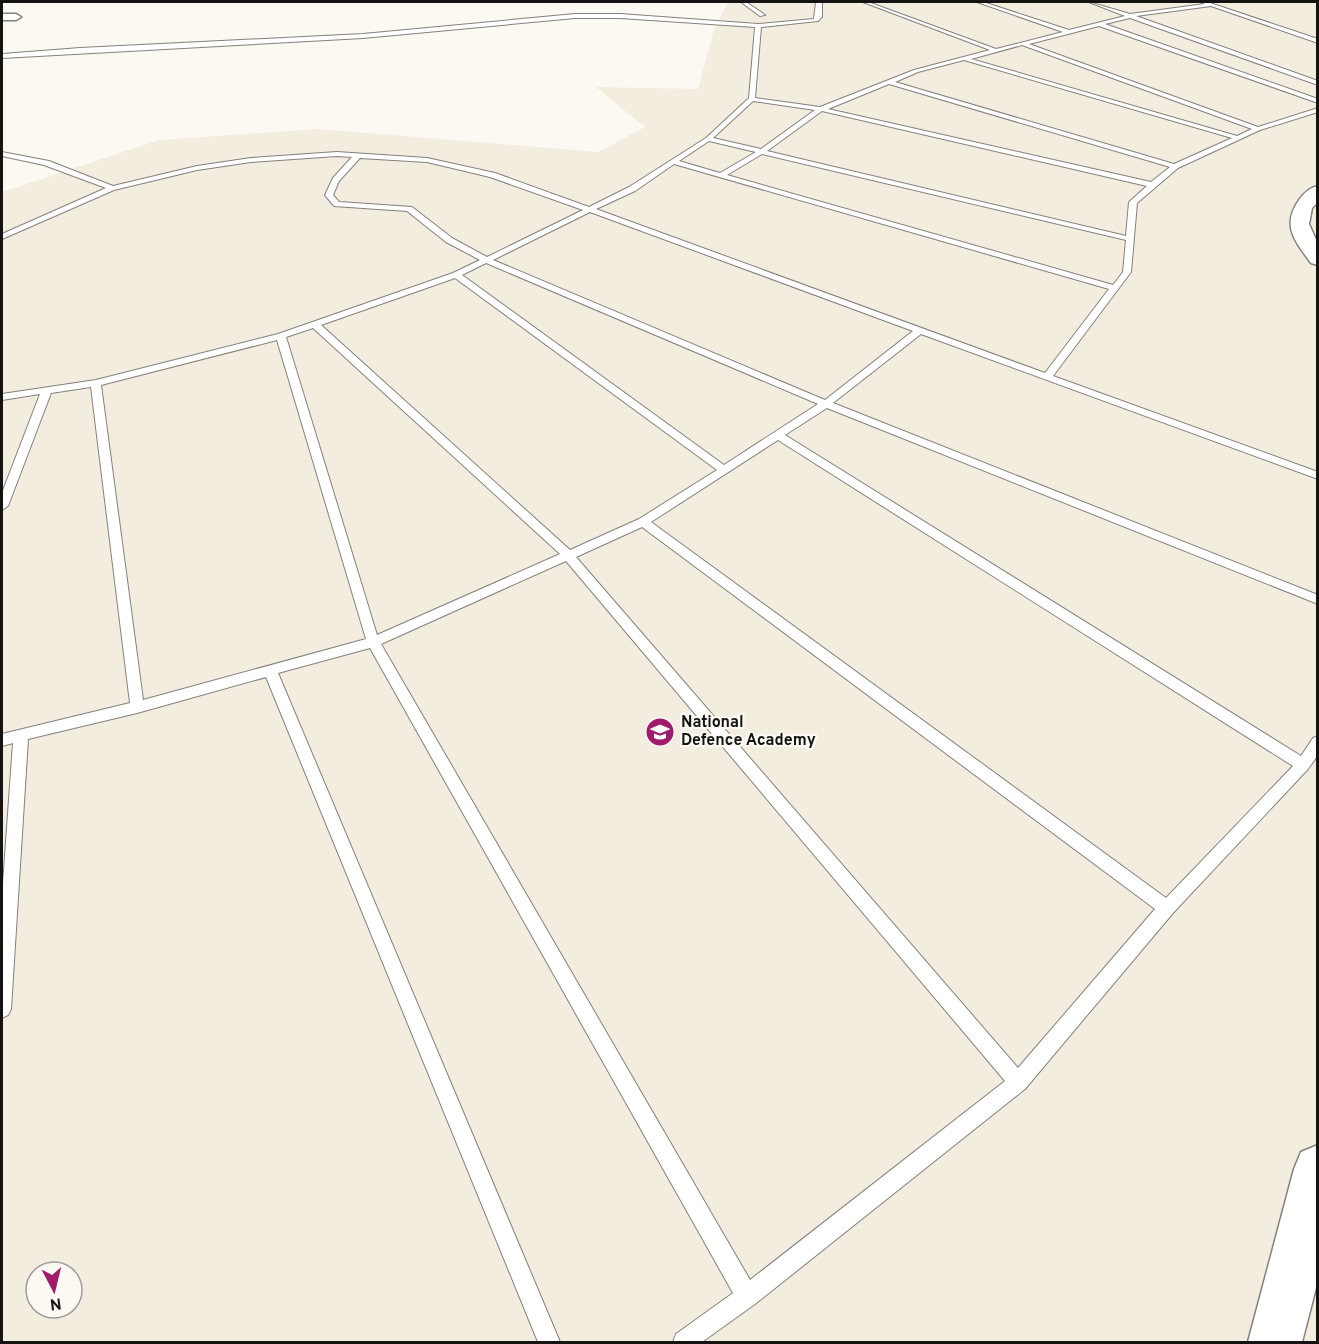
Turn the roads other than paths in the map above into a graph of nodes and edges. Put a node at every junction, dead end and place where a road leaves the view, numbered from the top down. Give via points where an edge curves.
1 (743, 2) edge
2 (819, 2) edge
3 (865, 2) edge
4 (979, 2) edge
5 (1091, 2) edge
6 (1200, 2) edge
7 (1211, 5) junction
8 (762, 15) dead end
9 (1134, 15) junction
10 (2, 17) edge
11 (16, 17) dead end
12 (1100, 24) junction
13 (758, 26) junction
14 (1069, 32) junction
15 (1317, 41) edge
16 (1024, 44) junction
17 (997, 51) junction
18 (2, 56) edge
19 (966, 59) junction
20 (890, 82) junction
21 (1317, 83) edge
22 (752, 99) junction
23 (1317, 100) edge
24 (821, 109) junction
25 (1317, 110) edge
26 (1258, 129) junction
27 (1238, 138) junction
28 (708, 139) junction
29 (760, 153) junction
30 (2, 154) edge
31 (359, 154) junction
32 (674, 162) junction
33 (1175, 166) junction
34 (722, 175) junction
35 (1153, 185) junction
36 (112, 188) junction
37 (1317, 191) edge
38 (591, 210) junction
39 (2, 237) edge
40 (1130, 239) junction
41 (1315, 251) edge
42 (488, 261) junction
43 (456, 275) junction
44 (1115, 288) junction
45 (316, 326) junction
46 (920, 330) junction
47 (281, 336) junction
48 (1047, 377) junction
49 (96, 383) junction
50 (46, 392) junction
51 (2, 397) edge
52 (826, 404) junction
53 (780, 436) junction
54 (723, 469) junction
55 (1317, 476) edge
56 (2, 506) edge
57 (643, 522) junction
58 (568, 555) junction
59 (1317, 600) edge
60 (373, 642) junction
61 (270, 671) junction
62 (137, 706) junction
63 (21, 735) junction
64 (2, 740) edge
65 (1317, 742) edge
66 (1303, 765) junction
67 (1167, 908) junction
68 (2, 1009) edge
69 (1018, 1083) junction
70 (1317, 1169) edge
71 (747, 1296) junction
72 (549, 1342) edge
73 (684, 1342) edge
74 (1275, 1342) edge

1 - 8 lane
2 - 13 lane via 816,20
3 - 17 lane
4 - 14 lane
5 - 9 lane
6 - 7 lane
7 - 9 lane
7 - 15 lane
9 - 12 lane
9 - 21 lane
10 - 11 street
12 - 14 lane
12 - 23 lane
13 - 18 lane via 575,16 363,36
13 - 22 lane
14 - 16 lane
16 - 17 lane
16 - 26 lane
17 - 19 lane
19 - 20 lane
19 - 27 lane
20 - 24 lane
20 - 33 lane
22 - 24 lane
22 - 28 lane
24 - 29 lane
24 - 35 lane
25 - 26 lane
26 - 27 lane
27 - 33 lane
28 - 29 lane
28 - 32 lane
29 - 34 lane
29 - 40 lane
30 - 36 lane via 46,163
31 - 36 lane via 251,160
31 - 38 lane via 427,160 492,175
31 - 42 lane via 336,180 329,195 332,201 351,207 409,209 449,240
32 - 34 lane
32 - 38 lane
33 - 35 lane
34 - 44 lane
35 - 40 lane via 1133,202
36 - 39 lane
37 - 41 street via 1303,204 1298,224
38 - 42 lane
38 - 46 lane
40 - 44 lane via 1128,272
42 - 43 lane
42 - 52 lane
43 - 45 lane
43 - 54 lane
44 - 48 lane
45 - 47 lane
45 - 58 lane
46 - 48 lane
46 - 52 lane
47 - 49 lane
47 - 60 lane
48 - 55 lane
49 - 50 lane
49 - 62 lane
50 - 51 lane
50 - 56 lane
52 - 53 lane
52 - 59 lane
53 - 54 lane
53 - 66 lane
54 - 57 lane
57 - 58 lane
57 - 67 lane
58 - 60 lane
58 - 69 lane
60 - 61 lane
60 - 71 lane
61 - 62 lane
61 - 72 lane
62 - 63 lane
63 - 64 lane
63 - 68 lane
65 - 66 lane
66 - 67 lane
67 - 69 lane
69 - 71 lane
70 - 74 street
71 - 73 lane

